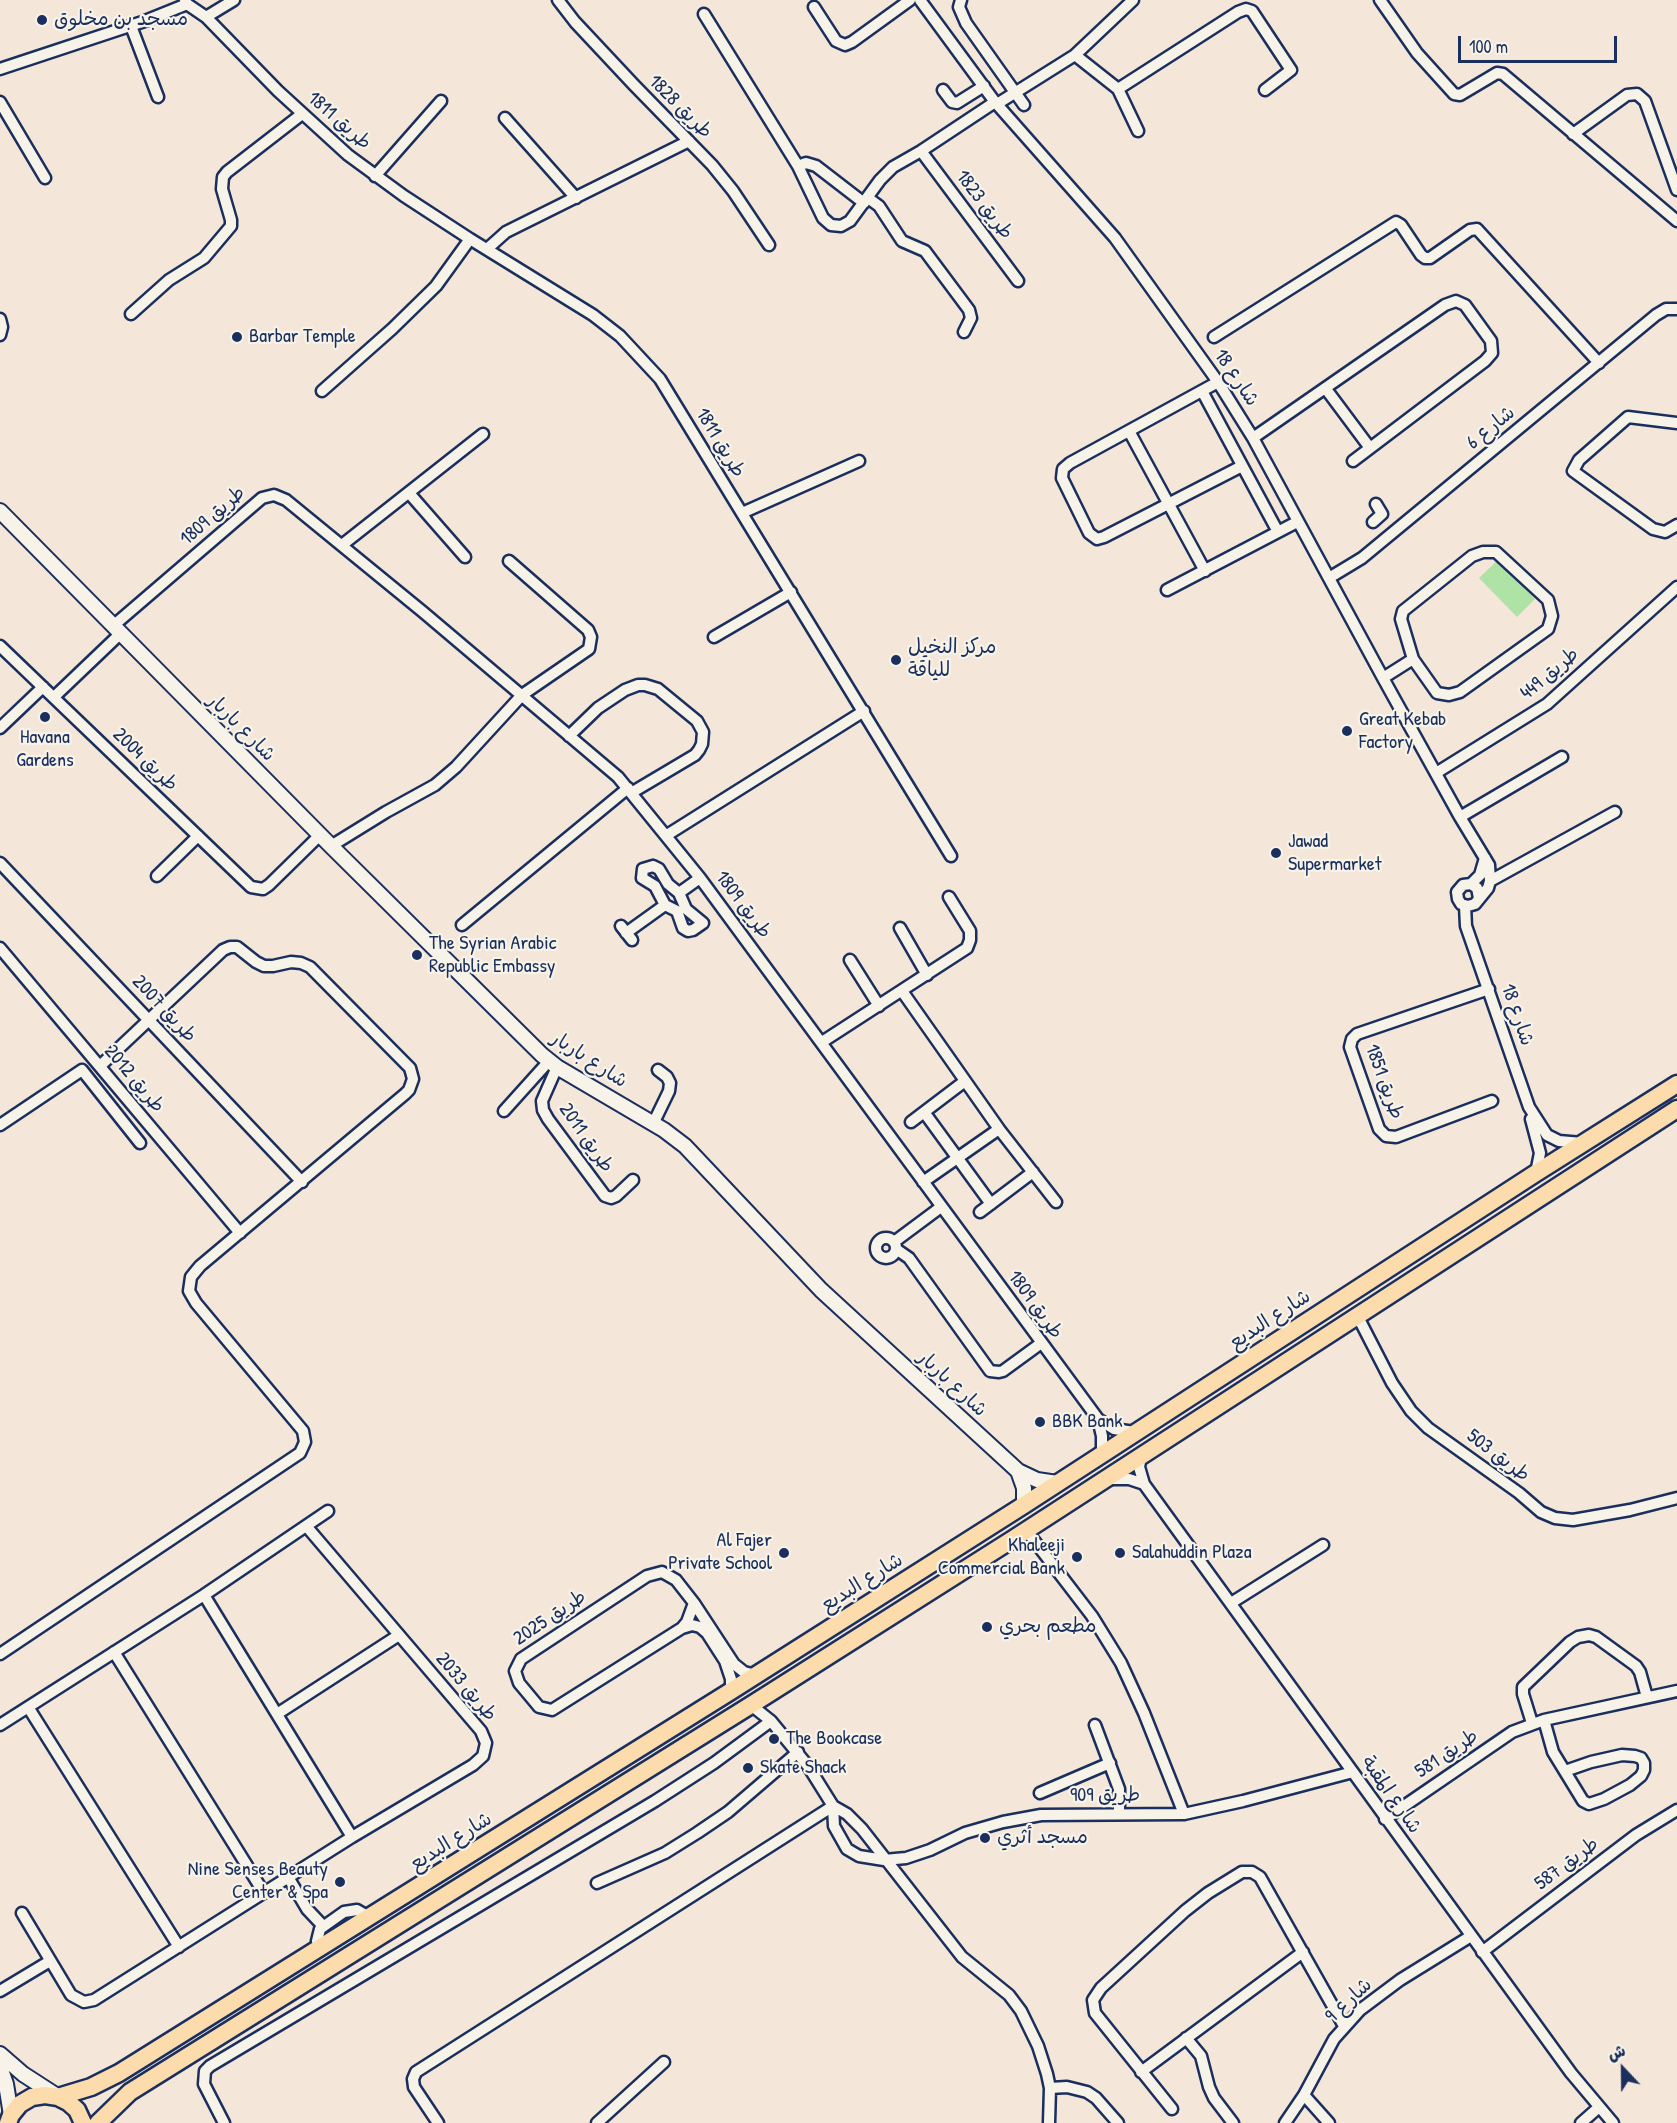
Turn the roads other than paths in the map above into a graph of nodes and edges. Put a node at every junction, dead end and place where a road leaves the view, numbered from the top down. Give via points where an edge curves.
1 (234, 0) edge
2 (558, 0) edge
3 (910, 0) edge
4 (920, 0) edge
5 (961, 0) edge
6 (1133, 0) edge
7 (1380, 0) edge
8 (186, 2) edge
9 (814, 7) dead end
10 (704, 14) dead end
11 (206, 17) junction
12 (131, 26) junction
13 (1075, 55) junction
14 (0, 69) edge
15 (984, 86) junction
16 (1118, 89) junction
17 (943, 90) dead end
18 (1265, 90) dead end
19 (1015, 92) junction
20 (158, 97) dead end
21 (0, 102) edge
22 (441, 102) dead end
23 (996, 103) junction
24 (1024, 105) dead end
25 (302, 114) junction
26 (505, 118) dead end
27 (1138, 131) dead end
28 (1573, 134) junction
29 (689, 141) junction
30 (921, 151) junction
31 (798, 166) junction
32 (375, 176) junction
33 (45, 178) dead end
34 (1677, 190) edge
35 (576, 198) junction
36 (866, 200) junction
37 (1677, 221) edge
38 (470, 239) junction
39 (769, 245) dead end
40 (487, 249) junction
41 (1018, 280) dead end
42 (1677, 309) edge
43 (131, 314) dead end
44 (0, 319) edge
45 (964, 332) dead end
46 (0, 335) edge
47 (1214, 337) dead end
48 (1599, 363) junction
49 (1218, 382) junction
50 (1326, 389) junction
51 (322, 391) dead end
52 (1202, 391) junction
53 (1677, 423) edge
54 (1129, 431) junction
55 (483, 434) dead end
56 (1253, 438) junction
57 (1370, 448) junction
58 (859, 461) dead end
59 (1353, 461) dead end
60 (1242, 466) junction
61 (409, 493) junction
62 (1169, 504) junction
63 (1376, 504) dead end
64 (1, 513) edge
65 (742, 513) junction
66 (1297, 522) junction
67 (1677, 525) edge
68 (1396, 530) junction
69 (1278, 532) junction
70 (342, 545) junction
71 (465, 556) dead end
72 (509, 561) dead end
73 (1205, 571) junction
74 (1329, 578) junction
75 (1677, 587) edge
76 (1167, 590) dead end
77 (790, 592) junction
78 (117, 630) junction
79 (714, 637) dead end
80 (0, 646) edge
81 (1413, 659) junction
82 (1383, 678) junction
83 (43, 687) junction
84 (522, 695) junction
85 (54, 697) junction
86 (864, 711) junction
87 (0, 728) edge
88 (569, 736) junction
89 (1562, 757) dead end
90 (1436, 773) junction
91 (629, 790) junction
92 (1615, 812) dead end
93 (1460, 817) junction
94 (320, 835) junction
95 (666, 835) junction
96 (198, 836) junction
97 (332, 846) junction
98 (951, 856) dead end
99 (1485, 858) junction
100 (0, 862) edge
101 (157, 876) dead end
102 (700, 878) junction
103 (1490, 881) junction
104 (1471, 884) junction
105 (679, 893) junction
106 (949, 897) dead end
107 (1473, 902) junction
108 (665, 905) junction
109 (681, 910) junction
110 (713, 915) dead end
111 (703, 923) junction
112 (462, 925) dead end
113 (900, 928) dead end
114 (626, 933) dead end
115 (0, 948) edge
116 (850, 960) dead end
117 (927, 975) junction
118 (1489, 989) junction
119 (902, 991) junction
120 (879, 1006) junction
121 (150, 1020) junction
122 (822, 1042) junction
123 (553, 1064) junction
124 (100, 1066) junction
125 (658, 1070) dead end
126 (965, 1081) junction
127 (1677, 1084) edge
128 (1492, 1101) dead end
129 (1530, 1107) junction
130 (1677, 1109) edge
131 (504, 1111) dead end
132 (924, 1112) junction
133 (911, 1122) dead end
134 (653, 1124) junction
135 (0, 1125) edge
136 (999, 1128) junction
137 (140, 1143) dead end
138 (1583, 1143) junction
139 (957, 1158) junction
140 (1033, 1172) junction
141 (1536, 1173) junction
142 (633, 1180) dead end
143 (302, 1182) junction
144 (923, 1182) junction
145 (1056, 1202) dead end
146 (991, 1204) junction
147 (941, 1207) junction
148 (980, 1212) dead end
149 (240, 1233) junction
150 (1357, 1315) junction
151 (1040, 1344) junction
152 (1196, 1393) junction
153 (1208, 1411) junction
154 (1098, 1419) junction
155 (1134, 1432) junction
156 (1102, 1454) junction
157 (1141, 1456) junction
158 (1018, 1471) junction
159 (1106, 1479) junction
160 (1057, 1483) junction
161 (1144, 1484) junction
162 (1677, 1498) edge
163 (1024, 1505) junction
164 (328, 1511) dead end
165 (307, 1527) junction
166 (1026, 1530) junction
167 (1323, 1545) dead end
168 (204, 1595) junction
169 (694, 1603) junction
170 (1231, 1603) junction
171 (682, 1628) junction
172 (399, 1635) junction
173 (114, 1652) junction
174 (0, 1654) edge
175 (756, 1675) junction
176 (731, 1691) junction
177 (1677, 1691) edge
178 (1647, 1697) junction
179 (751, 1705) junction
180 (28, 1707) junction
181 (277, 1714) junction
182 (771, 1721) junction
183 (1538, 1722) junction
184 (0, 1725) edge
185 (1095, 1725) dead end
186 (798, 1752) junction
187 (1110, 1763) junction
188 (1566, 1771) junction
189 (1353, 1772) junction
190 (1040, 1793) dead end
191 (833, 1806) junction
192 (1677, 1810) edge
193 (1119, 1814) junction
194 (1184, 1814) junction
195 (1385, 1819) junction
196 (352, 1837) junction
197 (884, 1860) junction
198 (288, 1877) junction
199 (597, 1883) dead end
200 (264, 1893) junction
201 (22, 1914) dead end
202 (369, 1917) junction
203 (323, 1926) junction
204 (1471, 1936) junction
205 (179, 1947) junction
206 (320, 1948) junction
207 (1303, 1952) junction
208 (1482, 1952) junction
209 (50, 1961) junction
210 (0, 1991) edge
211 (1344, 2026) junction
212 (1186, 2038) junction
213 (0, 2054) edge
214 (664, 2062) dead end
215 (0, 2067) edge
216 (1141, 2072) junction
217 (1050, 2088) junction
218 (1304, 2095) junction
219 (58, 2097) junction
220 (1598, 2108) junction
221 (1172, 2109) dead end
222 (10, 2119) edge
223 (83, 2123) edge
224 (98, 2123) edge
225 (224, 2123) edge
226 (438, 2123) edge
227 (597, 2123) edge
228 (1049, 2123) edge
229 (1118, 2123) edge
230 (1233, 2123) edge
231 (1285, 2123) edge
232 (1329, 2123) edge
233 (1581, 2123) edge
234 (1613, 2123) edge

1 - 11 street
2 - 29 street, طريق 1828
3 - 9 street via 845,45 836,41
4 - 15 street, شارع 18
5 - 19 street via 959,7 966,23
6 - 13 street
7 - 28 street via 1417,52 1454,94 1497,73 1503,74
8 - 11 street, طريق 1811
8 - 12 street
10 - 31 street
11 - 25 street, طريق 1811
12 - 14 street
12 - 20 street
13 - 16 street
13 - 19 street
15 - 17 street via 957,103
15 - 23 street, شارع 18
16 - 18 street via 1246,9 1252,11 1291,70
16 - 27 street
19 - 23 street
19 - 24 street
21 - 33 street
22 - 32 street
23 - 30 street
23 - 49 street, شارع 18 via 1114,238
25 - 32 street, طريق 1811
25 - 43 street via 227,172 222,189 231,226 204,258 169,280
26 - 35 street
28 - 34 street via 1627,96 1637,94 1645,101
28 - 37 street
29 - 35 street
29 - 39 street, طريق 1828 via 723,177
30 - 36 street via 886,173
30 - 41 street, طريق 1823
31 - 36 street via 816,166
31 - 36 street via 824,219 831,225 846,224
32 - 38 street, طريق 1811
35 - 40 street via 506,232
36 - 45 street via 879,206 902,241 925,250 969,310 971,318
38 - 40 street, طريق 1811
38 - 51 street via 436,286
40 - 65 street, طريق 1811 via 620,336 660,379
42 - 48 street, شارع 6 via 1661,312
44 - 46 street
47 - 48 street via 1396,222 1425,258 1477,229
48 - 68 street, شارع 6
49 - 52 street
49 - 56 street, شارع 18
50 - 56 street
50 - 57 street
50 - 57 street via 1445,305 1456,301 1465,305 1491,341 1492,352
52 - 54 street
52 - 60 street
53 - 67 street via 1628,417 1579,460 1573,471 1653,529 1665,532
54 - 62 street
54 - 62 street via 1063,469 1062,478 1089,533 1101,539
55 - 61 street
56 - 66 street, شارع 18
57 - 59 street
58 - 65 street
60 - 62 street
60 - 69 street
61 - 70 street
61 - 71 street
62 - 73 street
63 - 68 street via 1377,518
64 - 78 street, شارع باربار
65 - 77 street, طريق 1811
66 - 69 street
66 - 74 street, شارع 18
68 - 74 street, شارع 6 via 1354,564
69 - 73 street
70 - 78 street, طريق 1809 via 283,497 266,496
70 - 84 street, طريق 1809
72 - 84 street via 585,627 591,638 586,652
73 - 76 street
74 - 82 street, شارع 18
75 - 90 street, طريق 449 via 1547,704
77 - 79 street
77 - 86 street, طريق 1811
78 - 85 street, طريق 1809
78 - 94 street, شارع باربار
80 - 83 street, طريق 2004
81 - 81 street via 1402,627 1403,611 1472,556 1496,552 1548,600 1552,616 1548,629 1460,692 1437,693
81 - 82 street
82 - 90 street, شارع 18
83 - 85 street, طريق 2004
83 - 87 street
84 - 88 street, طريق 1809
84 - 97 street via 441,781
85 - 96 street, طريق 2004
86 - 95 street
86 - 98 street, طريق 1811
88 - 91 street, طريق 1809
88 - 91 street via 598,708 638,685 658,689 697,721 703,738 699,750
89 - 93 street
90 - 93 street, شارع 18
91 - 95 street, طريق 1809
91 - 112 street
92 - 103 street
93 - 99 street, شارع 18
94 - 96 street, طريق 2004 via 263,889 251,887
94 - 97 street, شارع باربار
95 - 102 street, طريق 1809
96 - 101 street
97 - 123 street, شارع باربار
99 - 103 street, شارع 18
99 - 104 street
100 - 121 street, طريق 2007
102 - 105 street
102 - 122 street, طريق 1809
103 - 107 street
104 - 107 street via 1477,888
104 - 107 street via 1463,885 1457,892 1459,902
105 - 108 street via 662,885
105 - 109 street
106 - 117 street via 968,927 970,940 963,951
107 - 118 street, شارع 18 via 1464,919
108 - 109 street
108 - 114 street
109 - 111 street
109 - 111 street via 685,930
110 - 111 street
113 - 117 street
115 - 124 street, طريق 2012
116 - 120 street
117 - 119 street
118 - 128 street, طريق 1851 via 1357,1034 1350,1047 1386,1136 1396,1137
118 - 129 street, شارع 18
119 - 120 street
119 - 126 street
120 - 122 street
121 - 124 street
121 - 143 street, طريق 2007
121 - 143 street via 218,955 237,947 264,966 291,962 310,968 406,1064 412,1073 412,1085 405,1094
122 - 144 street, طريق 1809
123 - 131 street
123 - 134 street, شارع باربار
123 - 142 street, طريق 2011 via 542,1101 548,1119 605,1196 616,1196
124 - 149 street, طريق 2012
125 - 134 street via 670,1083
126 - 132 street
126 - 136 street
127 - 138 main road, شارع البديع
129 - 138 street, شارع 18 via 1547,1135 1558,1141
129 - 141 street, شارع 18 via 1539,1146
130 - 150 main road
132 - 133 street
132 - 139 street
134 - 158 street, شارع باربار via 685,1146 821,1290
135 - 137 street via 82,1070
136 - 139 street
136 - 140 street
138 - 141 main road, شارع البديع
139 - 144 street
139 - 146 street
140 - 145 street
140 - 146 street
141 - 152 main road, شارع البديع
143 - 149 street
144 - 147 street, طريق 1809
146 - 148 street
147 - 151 street, طريق 1809
147 - 151 street via 895,1246 909,1258 990,1371 1003,1371
149 - 174 street via 195,1271 189,1291 303,1431 303,1448
150 - 153 main road
150 - 162 street, طريق 503 via 1411,1411 1541,1512 1573,1520
151 - 154 street, طريق 1809
152 - 153 main road
152 - 155 main road, شارع البديع
153 - 157 main road
154 - 155 street, طريق 1809 via 1114,1429
154 - 156 street
155 - 156 main road, شارع البديع
156 - 160 main road, شارع البديع
157 - 159 main road
157 - 161 street via 1139,1473
158 - 160 street, شارع باربار via 1037,1480
158 - 163 street
159 - 161 street via 1129,1479
159 - 166 main road
160 - 163 main road, شارع البديع
161 - 170 street, شارع المقبة
163 - 175 main road, شارع البديع
164 - 165 street
165 - 168 street
165 - 172 street, طريق 2033
166 - 179 main road
166 - 194 street via 1092,1616 1121,1663
167 - 170 street
168 - 173 street
168 - 181 street
169 - 171 street
169 - 171 street, طريق 2025 via 672,1576 652,1574 521,1659 515,1666 515,1675 539,1707 552,1710
169 - 175 street, طريق 2025 via 734,1664
170 - 189 street, شارع المقبة
171 - 176 street via 696,1626 707,1633 728,1667
172 - 181 street
172 - 196 street, طريق 2033 via 485,1736 486,1750 473,1765
173 - 180 street
173 - 200 street
175 - 176 main road, شارع البديع
176 - 202 main road, شارع البديع
177 - 178 street, طريق 581
178 - 183 street, طريق 581
178 - 183 street via 1636,1666 1596,1637 1578,1637 1523,1687
179 - 182 street
179 - 224 main road via 130,2092
180 - 184 street
180 - 205 street
181 - 196 street
182 - 186 street
182 - 225 street via 655,1802 210,2066 204,2084
183 - 188 street
183 - 195 street, طريق 581 via 1512,1732
185 - 187 street
186 - 191 street
186 - 199 street via 698,1833 665,1853
187 - 190 street
187 - 193 street via 1119,1789
188 - 188 street via 1583,1801 1589,1804 1630,1785 1641,1776 1644,1763 1641,1758 1622,1755
189 - 194 street, طريق 909
189 - 195 street, شارع المقبة
191 - 197 street via 854,1820
191 - 197 street, طريق 909 via 834,1826 847,1849 859,1856
191 - 226 street via 416,2072 414,2087
192 - 208 street, طريق 587 via 1636,1835
193 - 194 street, طريق 909
193 - 197 street, طريق 909 via 1022,1818 965,1833 906,1858
195 - 204 street, شارع المقبة
196 - 198 street, طريق 2033
197 - 217 street via 962,1957 1009,1995 1021,2011 1038,2046
198 - 200 street, طريق 2033
198 - 203 street via 307,1909
200 - 205 street, طريق 2033
201 - 209 street, طريق 2033
202 - 203 street via 348,1911
202 - 206 main road, شارع البديع
203 - 206 street via 317,1936
204 - 208 street, شارع المقبة
204 - 211 street, شارع 9 via 1378,1995
205 - 209 street, طريق 2033 via 89,2002 71,1995
206 - 219 main road, شارع البديع via 119,2073
207 - 211 street
207 - 212 street
207 - 216 street via 1260,1877 1252,1872 1242,1872 1208,1893 1101,1988 1094,2000 1095,2013
208 - 220 street, شارع المقبة
209 - 210 street
211 - 218 street, شارع 9
212 - 216 street
212 - 230 street via 1201,2056 1214,2098
213 - 219 street
214 - 227 street
215 - 222 street
216 - 221 street
217 - 228 street
217 - 229 street via 1088,2092
218 - 231 street, شارع 9
218 - 232 street
219 - 222 main road, شارع البديع via 32,2097 20,2104
219 - 223 main road via 77,2110
220 - 233 street
220 - 234 street, شارع المقبة

